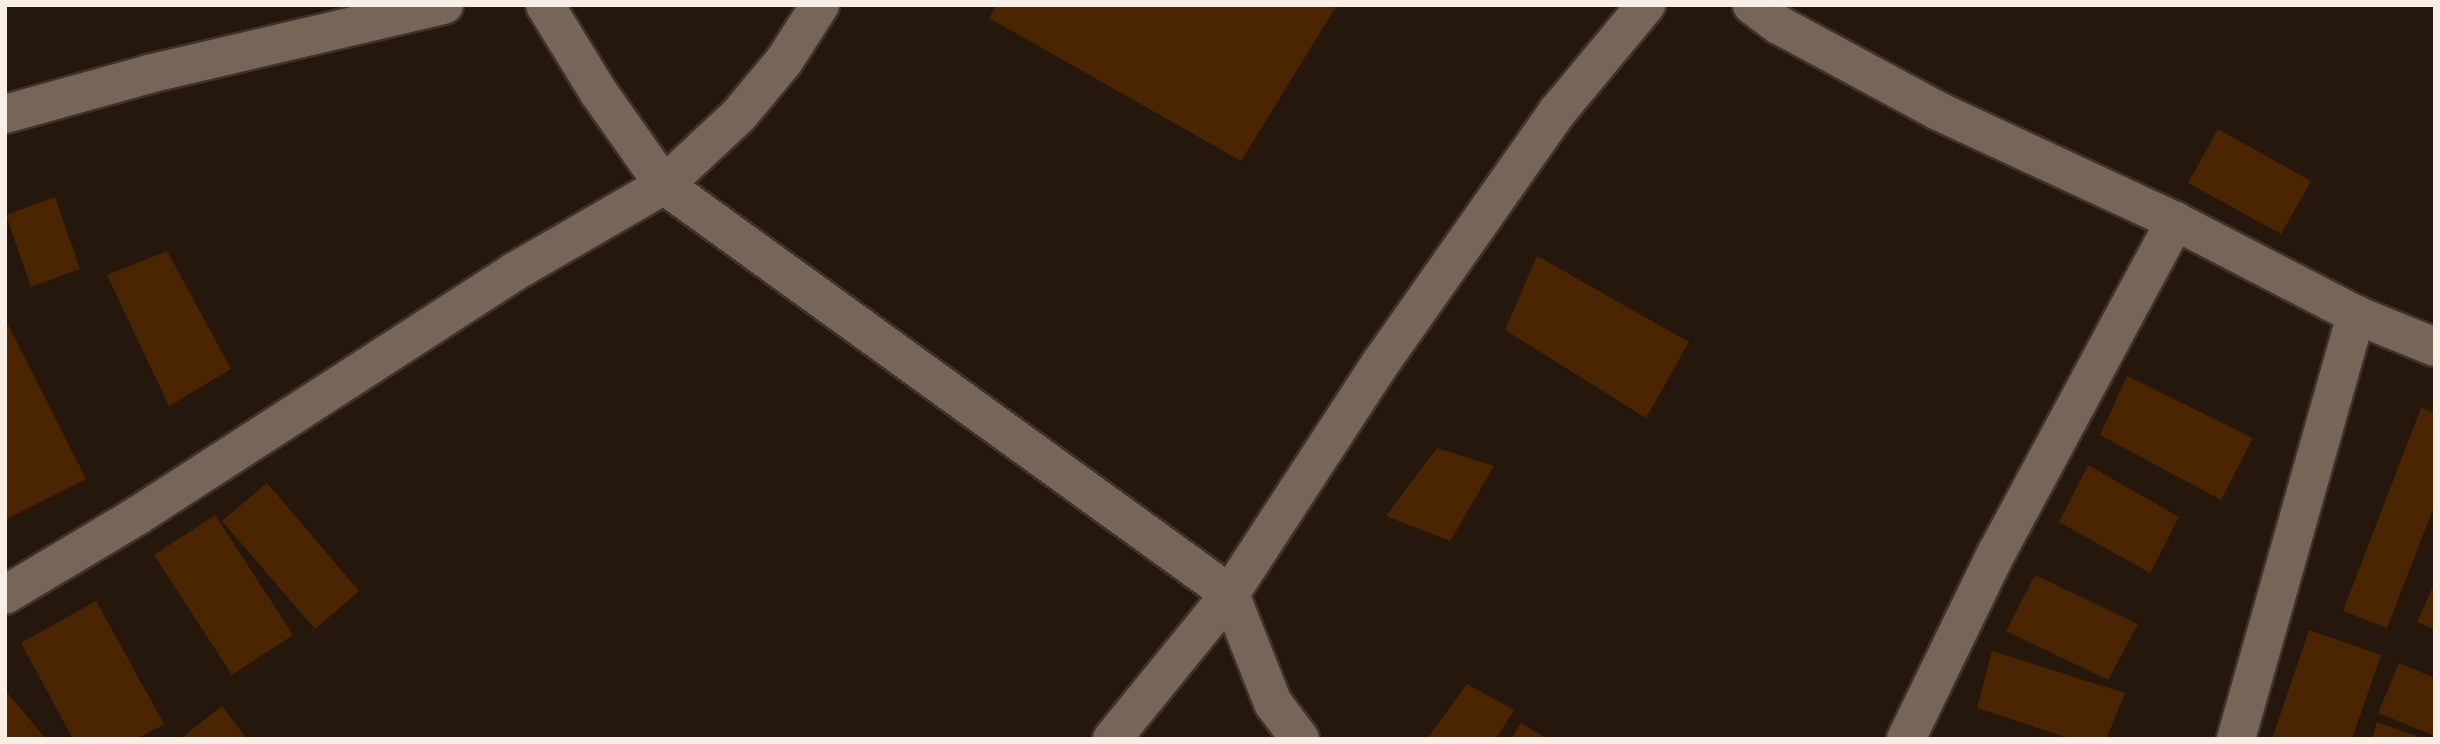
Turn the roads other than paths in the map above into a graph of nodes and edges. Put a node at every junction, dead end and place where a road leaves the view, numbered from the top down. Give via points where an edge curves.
1 (444, 5) edge
2 (545, 5) edge
3 (820, 5) edge
4 (1646, 5) edge
5 (1752, 5) edge
6 (5, 114) edge
7 (664, 185) junction
8 (2175, 221) junction
9 (2356, 315) junction
10 (2435, 346) edge
11 (1230, 594) junction
12 (5, 595) edge
13 (1112, 739) edge
14 (1300, 739) edge
15 (1906, 739) edge
16 (2236, 739) edge

1 - 6 street via 149,74
2 - 7 street
3 - 7 street via 784,61 739,115
4 - 11 street via 1558,111 1380,364
5 - 8 street via 1779,25 1938,111
7 - 11 street
7 - 12 street via 514,272 137,516
8 - 9 street
8 - 15 street via 1997,552
9 - 10 street
9 - 16 street
11 - 13 street
11 - 14 street via 1273,703

